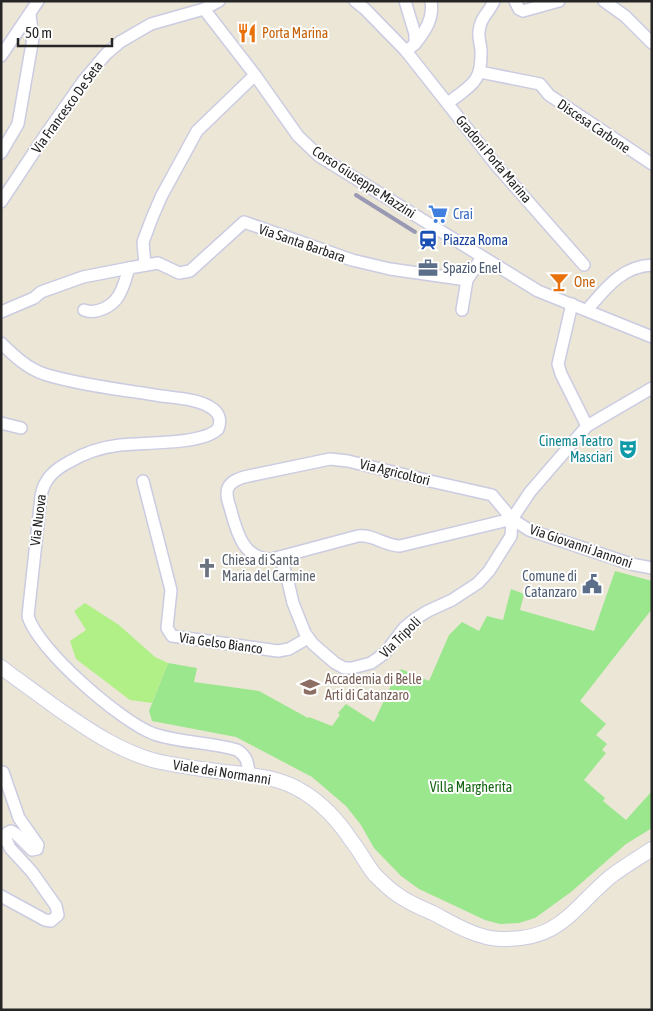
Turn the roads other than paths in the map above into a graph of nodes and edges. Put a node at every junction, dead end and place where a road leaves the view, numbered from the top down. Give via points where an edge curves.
1 (38, 1) edge
2 (219, 1) edge
3 (355, 1) edge
4 (405, 1) edge
5 (431, 1) edge
6 (494, 1) edge
7 (515, 1) edge
8 (559, 1) edge
9 (604, 1) edge
10 (204, 9) junction
11 (30, 15) junction
12 (652, 43) edge
13 (411, 48) junction
14 (1, 56) edge
15 (480, 72) junction
16 (255, 75) junction
17 (448, 103) junction
18 (1, 153) edge
19 (652, 164) edge
20 (1, 202) edge
21 (482, 257) junction
22 (145, 265) junction
23 (584, 265) dead end
24 (652, 265) edge
25 (129, 268) junction
26 (467, 280) junction
27 (572, 304) junction
28 (84, 310) dead end
29 (462, 310) dead end
30 (587, 310) junction
31 (1, 312) edge
32 (652, 337) edge
33 (1, 343) edge
34 (652, 388) edge
35 (1, 423) edge
36 (587, 426) junction
37 (21, 428) dead end
38 (143, 481) dead end
39 (512, 519) junction
40 (280, 557) junction
41 (652, 568) edge
42 (308, 638) junction
43 (1, 668) edge
44 (3, 772) dead end
45 (249, 774) junction
46 (652, 849) edge
47 (1, 896) edge

1 - 11 street
2 - 10 street, Via Francesco De Seta
3 - 13 street, Gradoni Porta Marina
4 - 13 street via 415,34
5 - 13 street via 430,22
6 - 15 street via 479,30
7 - 8 street via 524,11
9 - 12 street
10 - 16 street, Corso Giuseppe Mazzini
10 - 20 street, Via Francesco De Seta via 151,24 106,54 84,80
11 - 14 street
11 - 18 street via 33,38 18,124
13 - 17 street, Gradoni Porta Marina
15 - 17 street via 472,84
15 - 19 street, Discesa Carbone via 540,84 548,96
16 - 21 street, Corso Giuseppe Mazzini via 309,148
16 - 22 street via 197,131 160,197 142,246
17 - 23 street, Gradoni Porta Marina via 496,165
21 - 26 street
21 - 27 street, Corso Giuseppe Mazzini via 538,291
22 - 25 street
22 - 26 street, Via Santa Barbara via 158,263 179,273 190,271 244,222 352,260
24 - 30 street via 640,266 622,275
25 - 28 street via 115,300 98,312
25 - 31 street via 83,277 41,292
26 - 29 street
27 - 30 street, Corso Giuseppe Mazzini
27 - 36 street via 558,364
30 - 32 street, Corso Giuseppe Mazzini
33 - 45 street, Via Nuova via 26,365 46,374 188,400 206,405 217,413 218,429 204,438 119,445 83,455 49,477 41,496 28,616 33,629 54,655 118,712 153,734 237,750 248,761
34 - 36 street
35 - 37 street
36 - 39 street via 530,492
38 - 42 street, Via Gelso Bianco via 171,590 169,634 278,651
39 - 40 street via 400,546 358,536
39 - 40 street, Via Agricoltori via 492,495 330,458 238,479 230,484 227,495 239,538 260,558
39 - 41 street, Via Giovanni Jannoni via 529,530
39 - 42 street, Via Tripoli via 511,536 489,572 452,600 415,619 378,659 359,667 344,668
40 - 42 street, Via Tripoli via 293,603
43 - 45 street, Viale dei Normanni via 120,748 182,766
44 - 47 street via 20,818 38,845 32,850 11,831 6,833 8,844 56,906 58,915 51,921 45,920
45 - 46 street, Viale dei Normanni via 275,779 305,793 333,816 386,886 414,904 473,934 486,937 525,938 559,925 610,877

